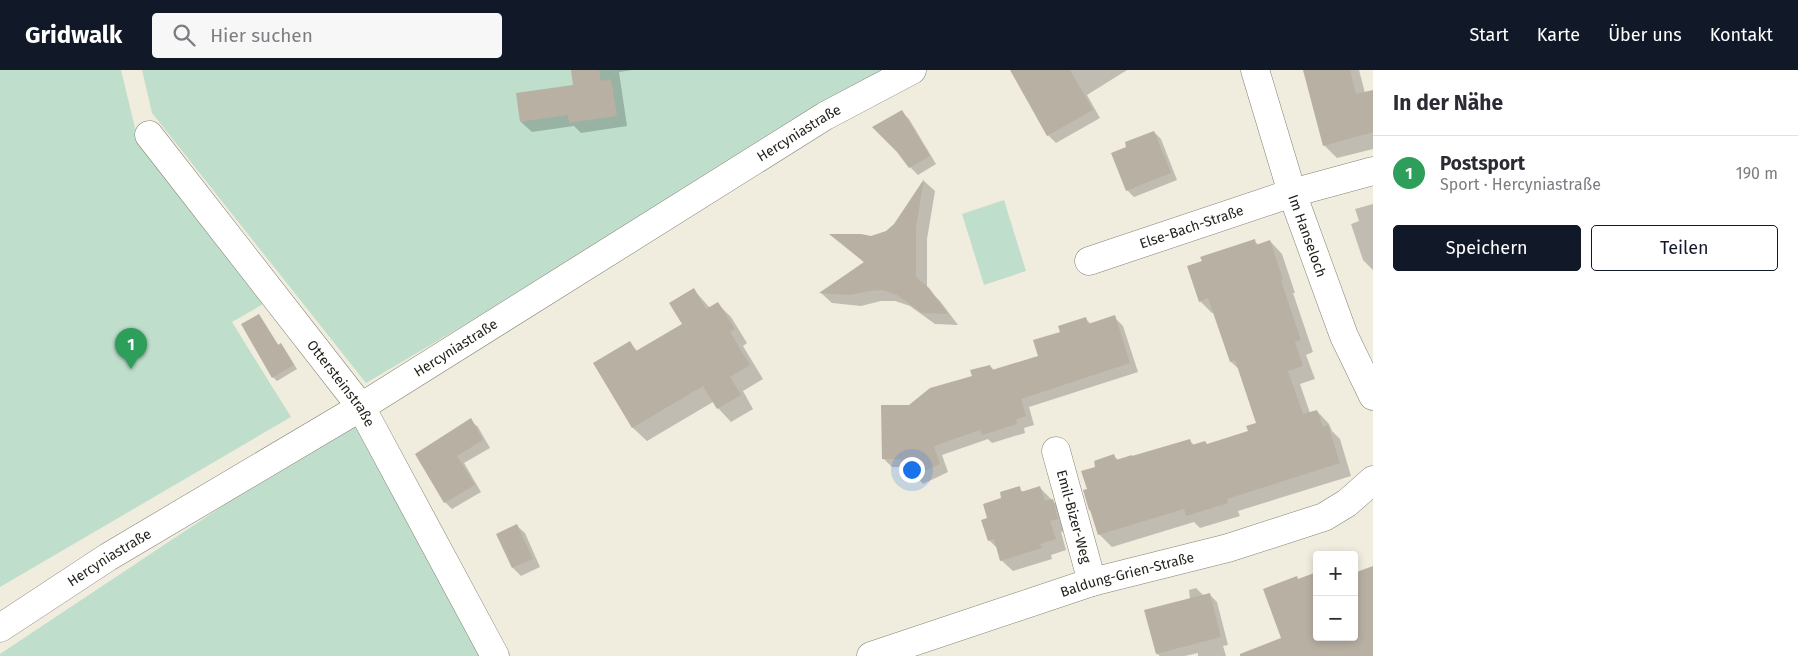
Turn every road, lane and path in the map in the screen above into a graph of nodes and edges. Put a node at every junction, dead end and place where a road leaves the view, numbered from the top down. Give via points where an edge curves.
1 (912, 70) edge
2 (1255, 70) edge
3 (149, 135) dead end
4 (1373, 170) edge
5 (1292, 193) junction
6 (1089, 261) dead end
7 (1373, 396) edge
8 (361, 408) junction
9 (1056, 451) dead end
10 (1373, 480) edge
11 (1092, 582) junction
12 (0, 628) edge
13 (495, 656) edge
14 (871, 656) edge

1 - 8 street, Hercyniastraße via 826,116
2 - 5 street, Im Hanseloch
3 - 8 street, Ottersteinstraße
4 - 5 street, Else-Bach-Straße
5 - 6 street, Else-Bach-Straße
5 - 7 street, Im Hanseloch via 1344,336
8 - 12 street, Hercyniastraße via 108,557
8 - 13 street, Ottersteinstraße
9 - 11 street, Emil-Bizer-Weg
10 - 11 street, Baldung-Grien-Straße via 1348,503 1324,517 1228,548
11 - 14 street, Baldung-Grien-Straße

